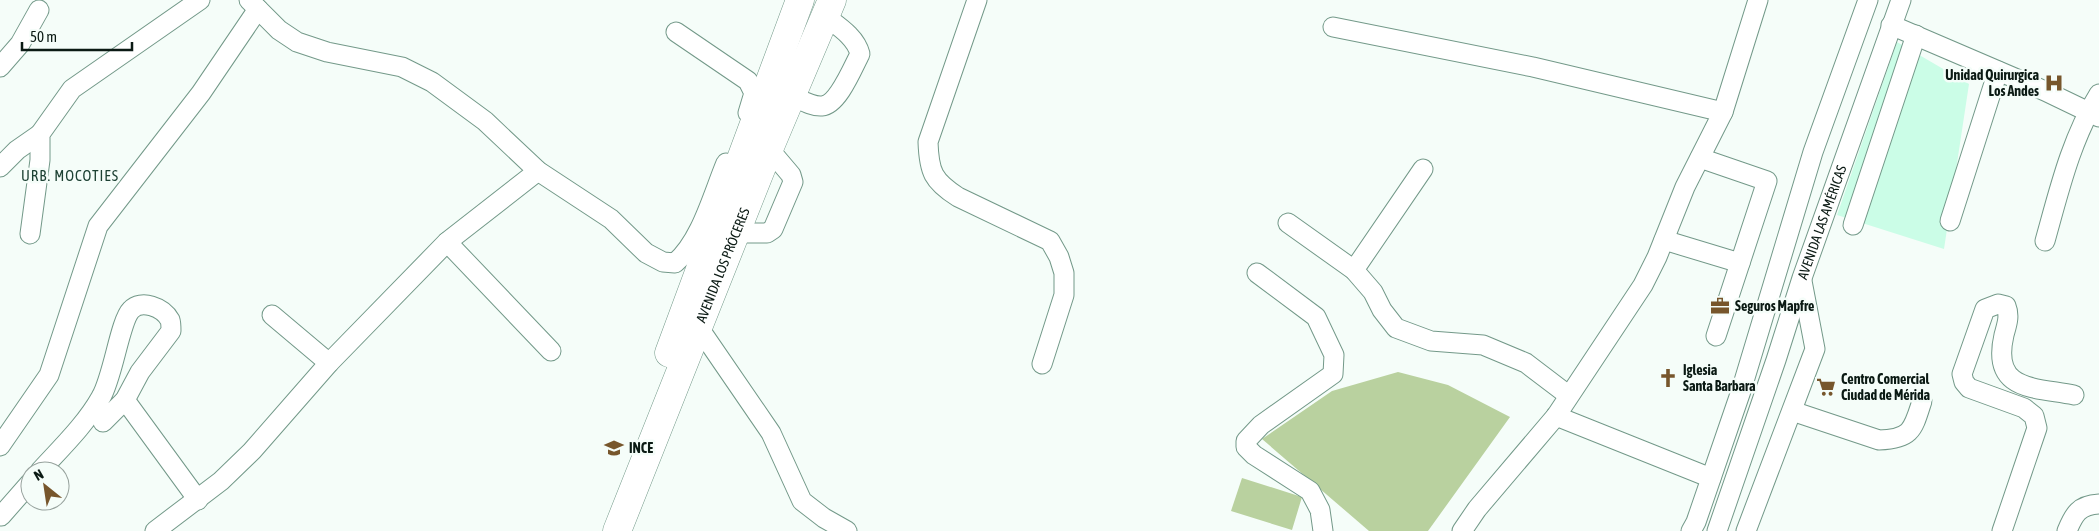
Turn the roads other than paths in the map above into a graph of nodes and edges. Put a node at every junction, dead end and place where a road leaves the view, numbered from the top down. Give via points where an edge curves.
1 (200, 0) edge
2 (800, 0) edge
3 (977, 0) edge
4 (1758, 0) edge
5 (1901, 0) edge
6 (1865, 2) edge
7 (253, 4) edge
8 (828, 8) edge
9 (39, 10) dead end
10 (1891, 25) junction
11 (1333, 27) dead end
12 (676, 32) dead end
13 (1916, 35) junction
14 (0, 67) edge
15 (1998, 71) junction
16 (2099, 94) edge
17 (792, 96) junction
18 (1723, 112) junction
19 (2093, 114) edge
20 (750, 124) junction
21 (40, 134) junction
22 (1813, 152) junction
23 (1844, 157) junction
24 (1700, 158) junction
25 (0, 167) edge
26 (1423, 169) dead end
27 (538, 171) junction
28 (1950, 221) dead end
29 (1288, 223) dead end
30 (1852, 225) dead end
31 (30, 234) dead end
32 (1664, 240) junction
33 (2045, 241) dead end
34 (447, 242) junction
35 (1740, 263) junction
36 (1354, 270) junction
37 (1257, 274) dead end
38 (1802, 278) junction
39 (272, 315) dead end
40 (699, 328) junction
41 (1716, 336) dead end
42 (551, 351) dead end
43 (329, 363) junction
44 (1042, 364) dead end
45 (1568, 395) junction
46 (2074, 395) dead end
47 (125, 400) junction
48 (1922, 401) dead end
49 (1792, 411) junction
50 (1556, 416) junction
51 (103, 422) dead end
52 (0, 446) edge
53 (48, 461) edge
54 (1711, 478) junction
55 (20, 494) edge
56 (198, 500) junction
57 (2099, 504) edge
58 (1, 516) dead end
59 (1694, 526) edge
60 (1719, 530) edge
61 (154, 531) edge
62 (600, 531) edge
63 (617, 531) edge
64 (847, 531) edge
65 (1323, 531) edge
66 (1462, 531) edge
67 (1746, 531) edge
68 (2002, 531) edge
69 (2067, 531) edge

1 - 21 street via 72,89
2 - 20 highway, AVENIDA LOS PRÓCERES
3 - 44 street via 928,142 928,163 944,188 958,197 1050,241 1064,273 1064,295
4 - 18 street
5 - 10 street, AVENIDA LAS AMÉRICAS
6 - 22 street, AVENIDA LAS AMÉRICAS
7 - 27 street via 297,42 402,68 432,82 485,121
7 - 52 street via 201,93 98,226 49,376
8 - 17 highway, AVENIDA LOS PRÓCERES
8 - 17 street via 858,46 860,54 835,100 827,105 820,106
9 - 14 street via 20,44
10 - 13 street
10 - 23 street, AVENIDA LAS AMÉRICAS
11 - 18 street via 1533,66
12 - 20 street via 748,82 754,92
13 - 15 street
13 - 30 street
15 - 19 street
15 - 28 street
16 - 19 street
17 - 40 highway, AVENIDA LOS PRÓCERES
18 - 24 street
19 - 33 street via 2065,171
20 - 27 street via 733,146 699,230 685,254 675,263 663,262 646,253 611,219
20 - 62 highway, AVENIDA LOS PRÓCERES via 648,411
21 - 25 street
21 - 31 street via 40,160
22 - 23 street
22 - 54 street, AVENIDA LAS AMÉRICAS via 1741,391
23 - 38 street, AVENIDA LAS AMÉRICAS
24 - 32 street
24 - 35 street via 1767,181
26 - 36 street
27 - 34 street
29 - 36 street
32 - 35 street
32 - 45 street via 1643,285
34 - 42 street
34 - 43 street
35 - 41 street
36 - 45 street via 1396,328 1430,341 1484,345 1526,363
37 - 65 street via 1316,317 1334,355 1333,374 1261,425 1246,441 1246,447 1254,455 1310,491 1320,510
38 - 49 street via 1815,349
38 - 60 street, AVENIDA LAS AMÉRICAS
39 - 43 street
40 - 63 highway, AVENIDA LOS PRÓCERES
40 - 64 street via 771,433 802,501
43 - 56 street via 252,451
45 - 50 street
46 - 68 street via 2020,384 2008,377 2002,364 2002,344 2009,314 2006,306 1998,304 1985,308 1962,374 1964,382 1969,388 2024,408 2034,416 2037,428
47 - 51 street
47 - 53 street via 140,372 171,331 170,320 149,305 138,305 127,315 101,398
47 - 56 street
48 - 49 street via 1914,426 1900,438 1880,440
49 - 67 street
50 - 54 street
50 - 66 street
54 - 59 street, AVENIDA LAS AMÉRICAS
55 - 58 street
56 - 61 street
57 - 69 street via 2080,508
59 - 60 street

